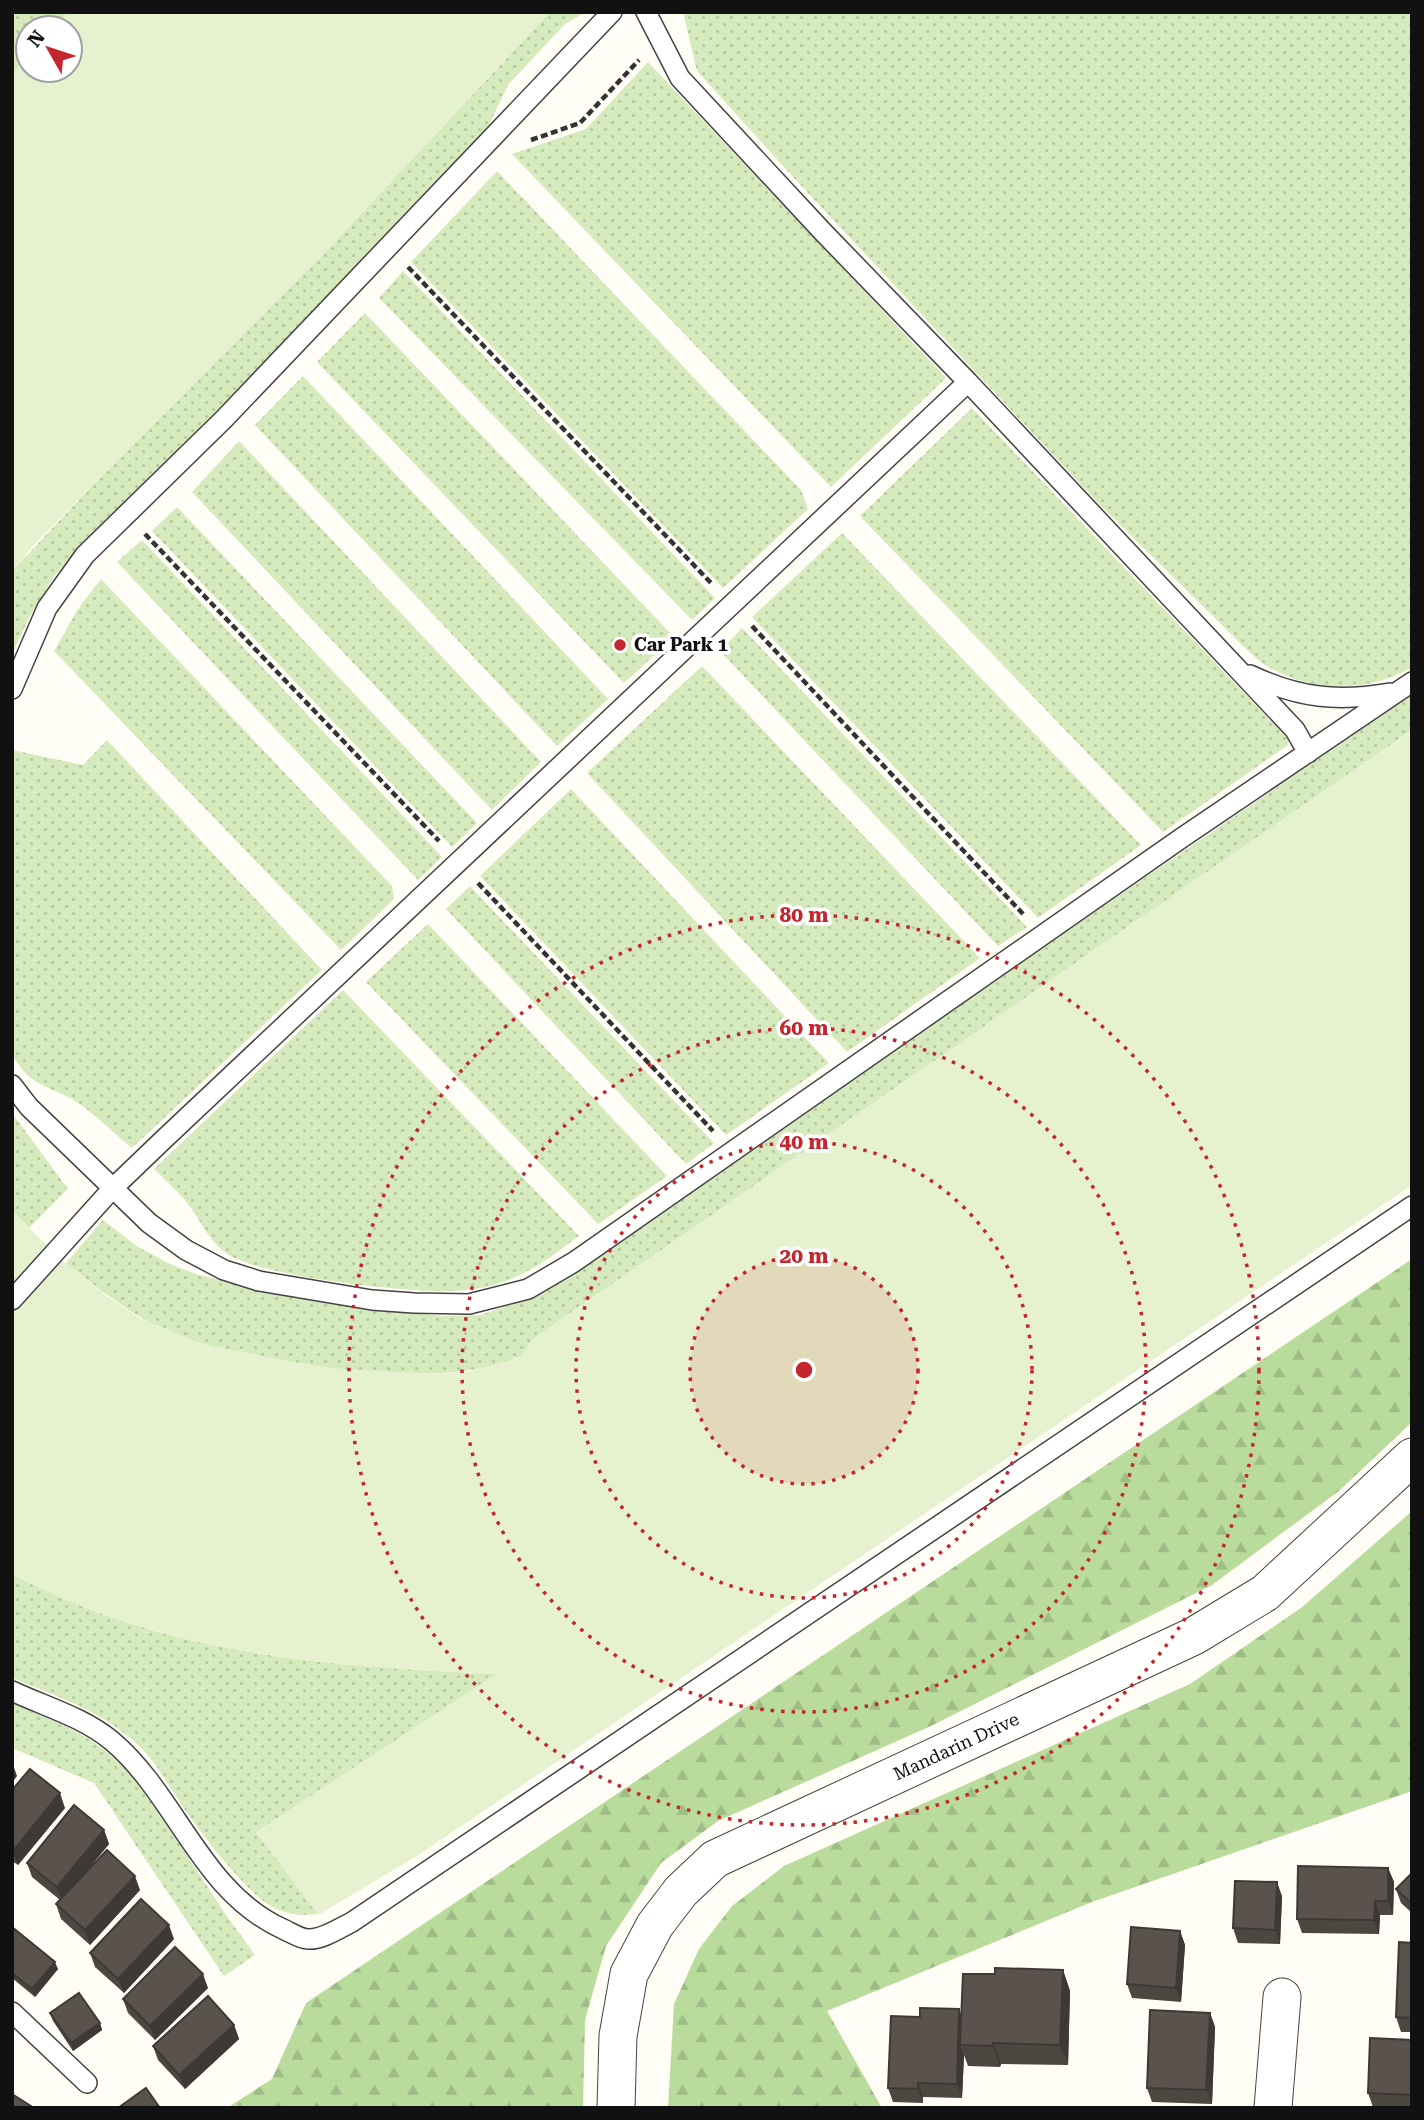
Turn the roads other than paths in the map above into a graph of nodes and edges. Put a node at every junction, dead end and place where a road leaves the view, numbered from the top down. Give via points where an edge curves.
1 (612, 12) edge
2 (646, 12) edge
3 (968, 382) junction
4 (1238, 669) junction
5 (1405, 687) edge
6 (12, 689) edge
7 (1308, 753) junction
8 (12, 1085) edge
9 (113, 1189) junction
10 (1412, 1206) edge
11 (12, 1300) edge
12 (1412, 1457) edge
13 (12, 1691) edge
14 (1282, 1997) dead end
15 (12, 2012) edge
16 (87, 2083) dead end
17 (616, 2108) edge
18 (1273, 2108) edge

1 - 6 lane via 224,419 85,555 47,608
2 - 3 lane via 680,78
3 - 4 lane
3 - 9 lane
4 - 5 lane via 1304,695 1367,697
4 - 7 lane via 1295,730
5 - 7 lane
7 - 9 lane via 574,1262 528,1289 469,1304 414,1303 259,1281 224,1270 186,1250
8 - 9 lane
9 - 11 lane
10 - 13 lane via 352,1922 326,1934 307,1939 254,1912 210,1868 157,1792 114,1742 90,1724
12 - 17 street, Mandarin Drive via 1265,1593 1194,1636 715,1859 681,1891 655,1925 629,1974 618,2036
14 - 18 street
15 - 16 lane

